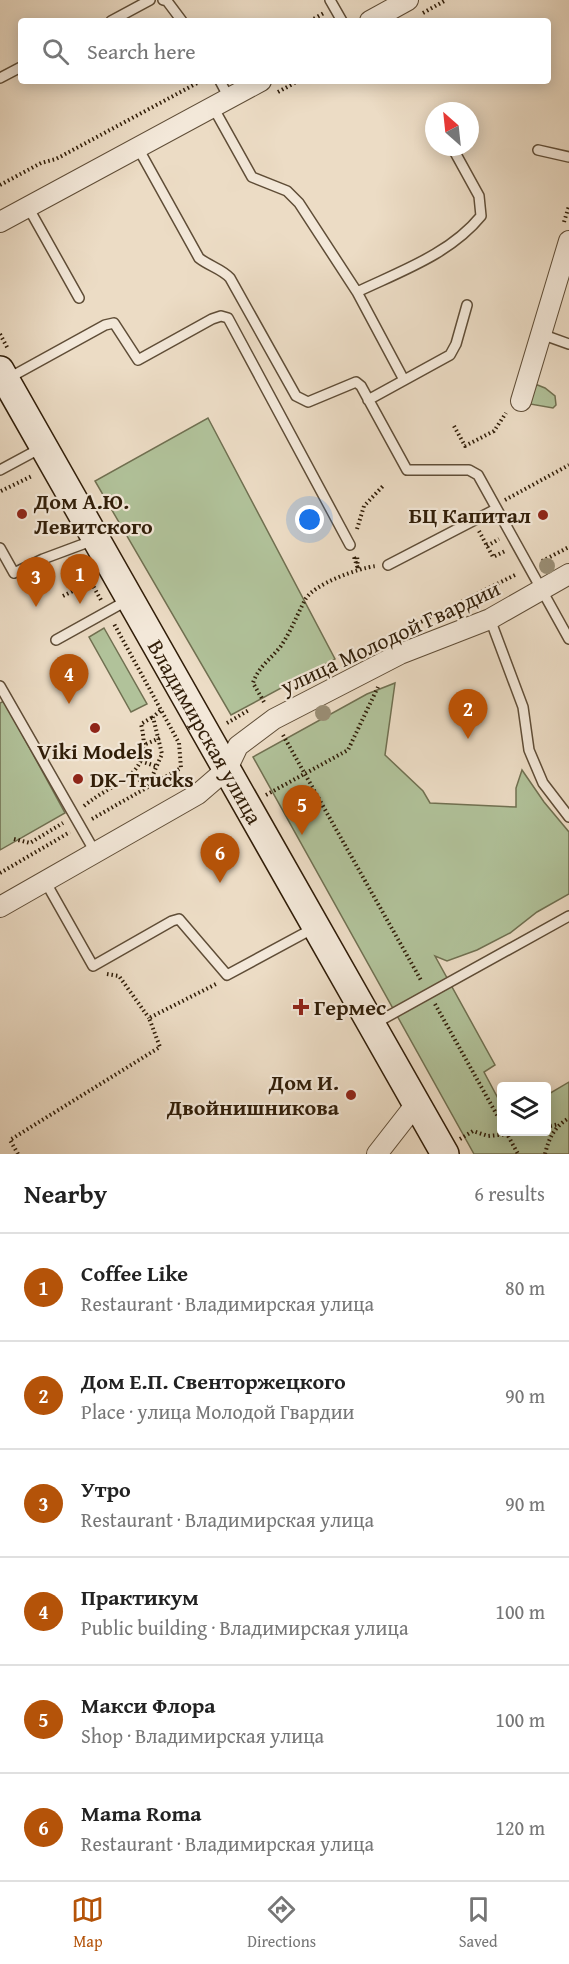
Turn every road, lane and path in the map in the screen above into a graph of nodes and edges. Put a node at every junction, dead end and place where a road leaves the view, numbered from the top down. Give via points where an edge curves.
1 (150, 0) edge
2 (163, 0) edge
3 (330, 0) edge
4 (446, 0) edge
5 (413, 8) edge
6 (117, 18) edge
7 (180, 18) edge
8 (340, 18) edge
9 (380, 18) edge
10 (18, 69) edge
11 (0, 78) edge
12 (195, 84) edge
13 (252, 84) edge
14 (220, 95) edge
15 (138, 147) junction
16 (538, 150) dead end
17 (457, 156) edge
18 (569, 157) edge
19 (0, 185) edge
20 (28, 207) junction
21 (0, 222) edge
22 (569, 241) edge
23 (566, 264) edge
24 (357, 292) junction
25 (79, 298) dead end
26 (467, 305) dead end
27 (0, 334) edge
28 (541, 334) junction
29 (569, 344) edge
30 (9, 374) edge
31 (404, 380) junction
32 (368, 400) junction
33 (521, 401) dead end
34 (454, 426) dead end
35 (465, 446) dead end
36 (44, 447) junction
37 (569, 465) edge
38 (0, 470) edge
39 (32, 476) dead end
40 (2, 491) dead end
41 (492, 511) junction
42 (96, 540) junction
43 (350, 545) dead end
44 (516, 545) junction
45 (569, 547) edge
46 (0, 548) edge
47 (388, 565) dead end
48 (358, 568) dead end
49 (529, 568) junction
50 (569, 574) edge
51 (90, 582) dead end
52 (540, 590) junction
53 (63, 596) dead end
54 (130, 599) junction
55 (490, 619) junction
56 (417, 625) dead end
57 (569, 639) edge
58 (56, 640) dead end
59 (383, 678) dead end
60 (0, 686) edge
61 (274, 697) dead end
62 (264, 702) junction
63 (162, 709) dead end
64 (153, 717) junction
65 (274, 719) junction
66 (220, 720) dead end
67 (160, 738) junction
68 (146, 744) junction
69 (141, 761) junction
70 (158, 767) junction
71 (227, 769) junction
72 (132, 774) junction
73 (305, 774) junction
74 (265, 795) dead end
75 (80, 810) dead end
76 (569, 817) edge
77 (51, 830) dead end
78 (14, 839) dead end
79 (95, 852) junction
80 (45, 881) junction
81 (0, 907) edge
82 (569, 916) edge
83 (316, 927) junction
84 (223, 981) dead end
85 (429, 993) junction
86 (371, 1025) junction
87 (417, 1104) junction
88 (497, 1117) edge
89 (569, 1118) edge
90 (560, 1124) junction
91 (551, 1126) edge
92 (497, 1135) edge
93 (509, 1136) edge
94 (452, 1146) edge
95 (18, 1154) edge
96 (377, 1154) edge
97 (518, 1154) edge
98 (545, 1154) edge

1 - 6 lane
2 - 7 lane
3 - 8 lane
4 - 5 path
5 - 9 street
10 - 11 lane
12 - 19 path
13 - 14 street
14 - 15 street
14 - 24 lane via 252,177 293,197
15 - 20 street
15 - 32 lane via 199,258 230,278 296,396 308,402 356,382
16 - 18 lane
17 - 24 lane via 479,196 481,216 468,232 430,257
20 - 21 street
20 - 25 lane
22 - 23 street
23 - 28 street
24 - 31 lane
26 - 31 lane via 450,355
27 - 30 path
28 - 29 lane
28 - 33 street
30 - 36 main road, Владимирская улица
30 - 43 lane via 105,325 114,323 138,360 212,319 228,318
31 - 32 lane
32 - 41 lane via 407,470 469,470 478,475
34 - 35 path
36 - 38 lane
36 - 42 main road, Владимирская улица
37 - 41 path via 507,498
39 - 40 path
41 - 44 lane
41 - 44 path via 477,528 493,557
41 - 47 lane
42 - 46 lane via 14,573
42 - 54 main road, Владимирская улица
44 - 49 lane
45 - 49 path
48 - 62 path via 305,598 300,616 257,671 253,683
49 - 52 lane
49 - 56 path
50 - 52 street, улица Молодой Гвардии
51 - 53 path
52 - 55 street, улица Молодой Гвардии
52 - 57 lane
54 - 58 lane
54 - 71 main road, Владимирская улица
55 - 65 street, улица Молодой Гвардии via 400,654
55 - 76 lane via 523,707 529,750 543,783
59 - 73 path via 348,750
60 - 79 lane
61 - 62 path
62 - 65 path
62 - 66 path via 225,724
63 - 64 path
64 - 67 path
64 - 68 path via 141,724
65 - 71 street, улица Молодой Гвардии via 238,746
65 - 73 path
67 - 68 path
67 - 70 path via 162,754
68 - 69 path
69 - 70 path
69 - 72 path
70 - 72 path via 147,786
71 - 79 street, улица Молодой Гвардии via 198,794
71 - 83 main road, Владимирская улица
72 - 75 path
73 - 74 path
73 - 85 path
77 - 78 path via 30,843
79 - 80 street, улица Молодой Гвардии
80 - 81 street, улица Молодой Гвардии
80 - 83 lane via 93,966 179,919 227,975
82 - 85 lane
83 - 86 main road, Владимирская улица
84 - 95 path via 149,1018 160,1047 10,1140
85 - 86 lane
85 - 88 path
86 - 87 main road, Владимирская улица
87 - 94 main road, Владимирская улица
87 - 96 street
89 - 90 path
90 - 91 path
90 - 98 path via 550,1136
92 - 94 path via 473,1131
93 - 97 path

